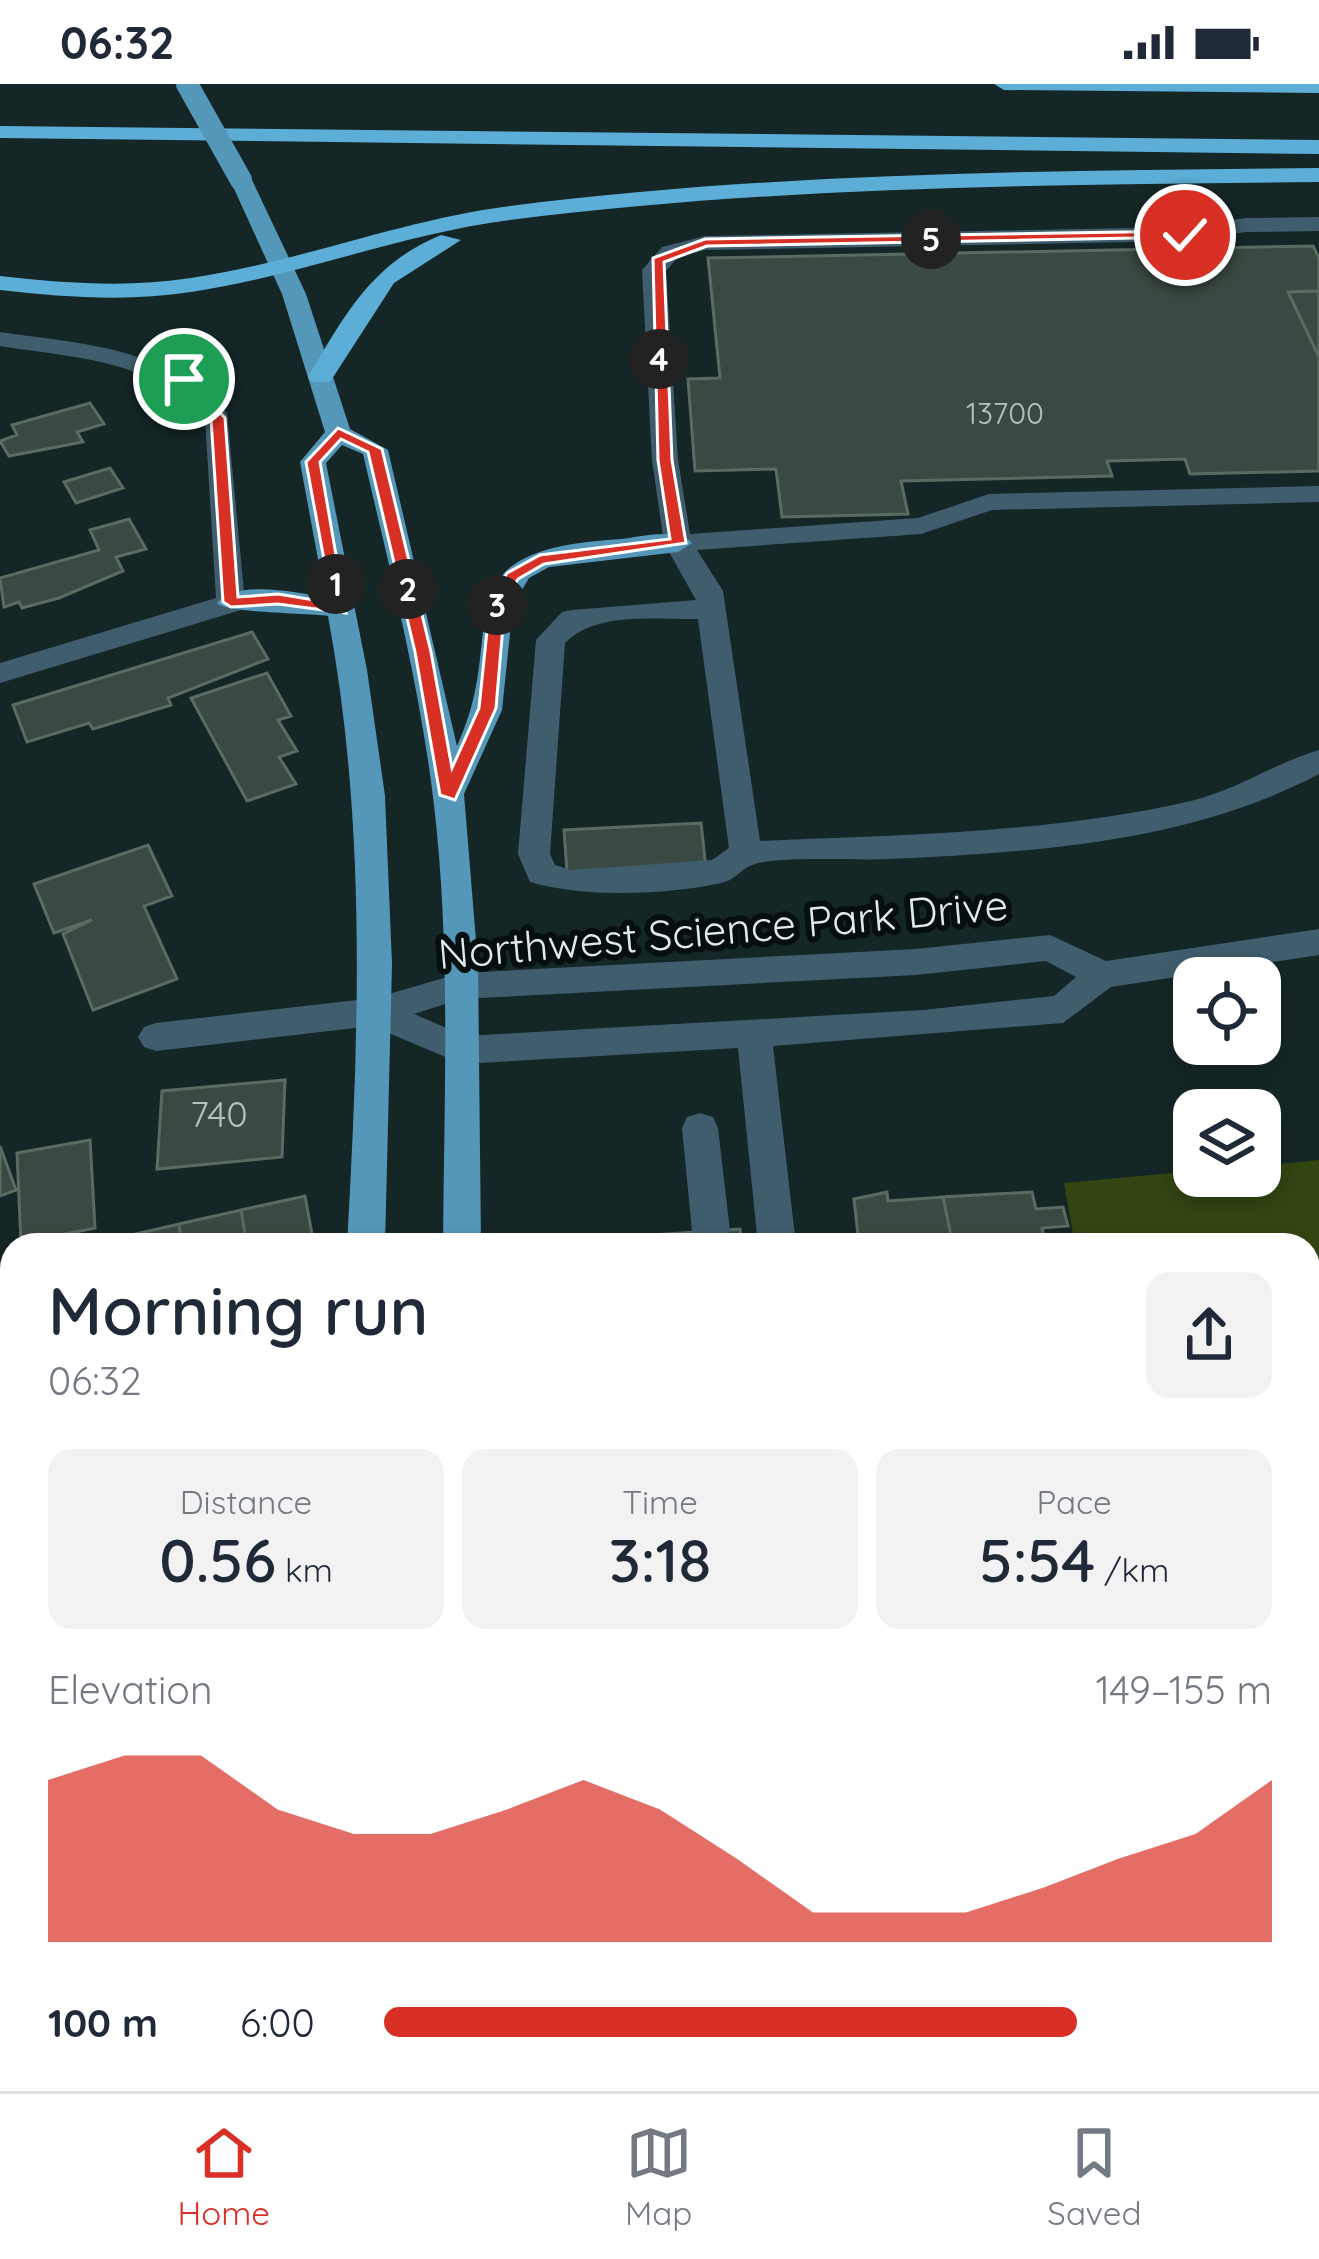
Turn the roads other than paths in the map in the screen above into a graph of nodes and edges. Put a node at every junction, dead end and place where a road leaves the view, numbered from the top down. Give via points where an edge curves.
1 (187, 84) edge
2 (1004, 84) edge
3 (1319, 87) edge
4 (0, 133) edge
5 (1319, 147) edge
6 (1319, 175) edge
7 (560, 210) junction
8 (1319, 224) edge
9 (280, 263) junction
10 (0, 284) edge
11 (0, 339) edge
12 (321, 376) junction
13 (338, 433) junction
14 (1319, 494) edge
15 (678, 543) junction
16 (231, 602) junction
17 (712, 609) junction
18 (341, 610) junction
19 (0, 673) edge
20 (1319, 760) edge
21 (448, 795) junction
22 (746, 853) junction
23 (1319, 942) edge
24 (1102, 974) junction
25 (461, 986) junction
26 (375, 1012) junction
27 (754, 1034) junction
28 (156, 1037) dead end
29 (462, 1050) junction
30 (700, 1128) dead end
31 (711, 1231) dead end
32 (366, 1233) edge
33 (462, 1233) edge
34 (776, 1233) edge

1 - 9 main road, bridge
2 - 3 highway
4 - 5 highway
6 - 7 highway via 814,184
7 - 9 highway via 510,213
7 - 12 highway via 441,243 392,267
8 - 15 street via 1185,235 705,243 670,252 654,270
9 - 10 highway via 214,282 146,288
9 - 12 main road
11 - 16 street via 134,363 184,379 203,396 218,418
12 - 13 main road
13 - 18 main road via 313,462
13 - 21 main road via 375,449
14 - 15 street via 989,502 920,526
15 - 17 street
15 - 21 main road via 552,557 513,576 498,602 488,708
16 - 18 main road via 278,599
16 - 19 street
17 - 22 street
17 - 22 street via 603,613 572,620 551,640 534,854 542,873 572,882 719,872
18 - 26 main road via 368,790
20 - 22 street via 1286,783 1219,808 989,840
21 - 25 main road
23 - 24 street, Northwest Science Park Drive
24 - 25 street, Northwest Science Park Drive via 1050,948
24 - 27 street, Northwest Science Park Drive via 1063,1009
25 - 26 street, Northwest Science Park Drive
25 - 29 main road
26 - 28 street
26 - 29 street, Northwest Science Park Drive
26 - 32 main road
27 - 29 street, Northwest Science Park Drive
27 - 34 street
29 - 33 main road
30 - 31 street

